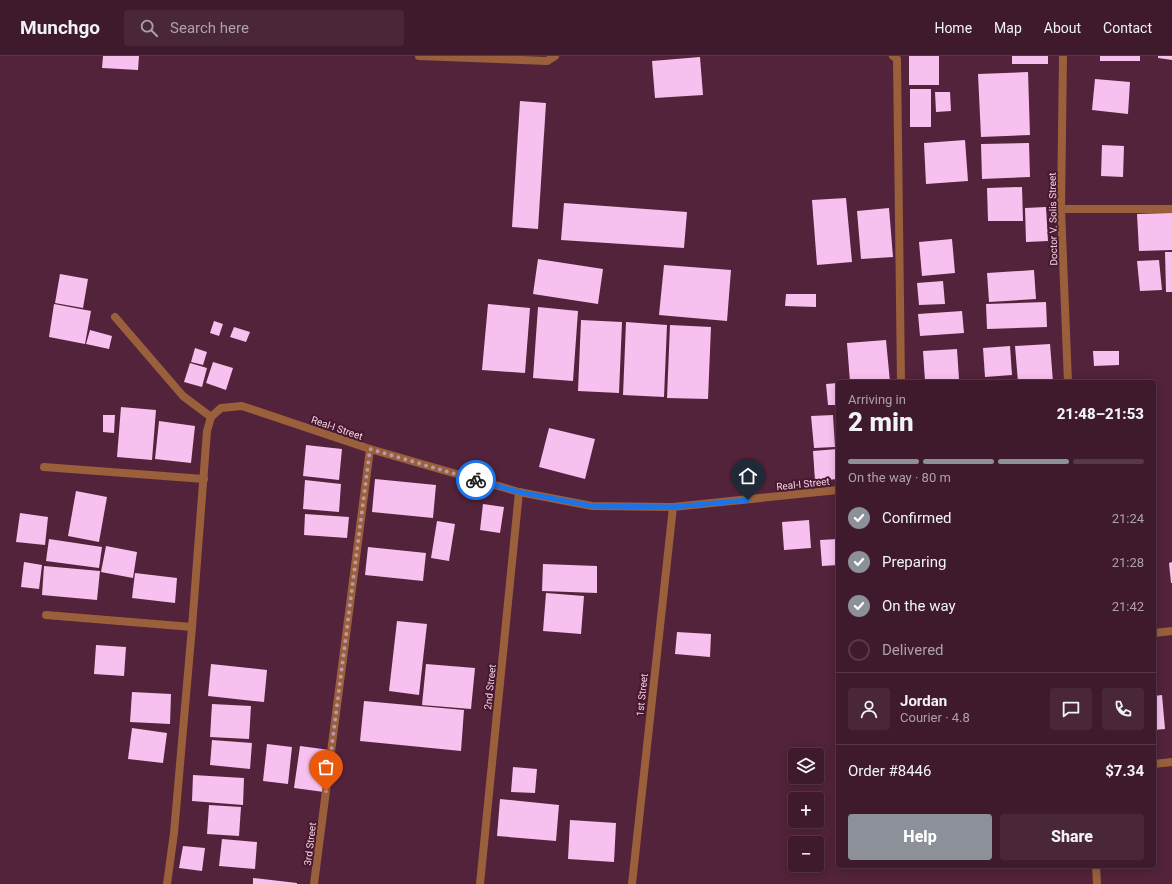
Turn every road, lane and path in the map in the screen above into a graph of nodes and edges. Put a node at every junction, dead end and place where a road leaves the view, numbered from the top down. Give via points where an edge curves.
1 (418, 56) edge
2 (555, 56) edge
3 (893, 56) edge
4 (1063, 56) edge
5 (1061, 209) junction
6 (1172, 209) edge
7 (115, 317) dead end
8 (901, 380) edge
9 (1068, 380) edge
10 (211, 416) junction
11 (370, 449) junction
12 (44, 467) dead end
13 (204, 479) junction
14 (836, 490) edge
15 (519, 492) junction
16 (673, 507) junction
17 (46, 615) dead end
18 (192, 627) junction
19 (1172, 631) edge
20 (1156, 633) edge
21 (1172, 762) edge
22 (1156, 764) edge
23 (1096, 868) edge
24 (167, 884) edge
25 (314, 884) edge
26 (480, 884) edge
27 (632, 884) edge
28 (1097, 884) edge

1 - 2 street via 547,61
3 - 8 street via 897,59
4 - 5 street, Doctor V. Solis Street
5 - 6 street
5 - 9 street, Doctor V. Solis Street
7 - 10 street via 183,396
10 - 11 street, Real-I Street via 221,408 242,406
10 - 13 street via 207,432
11 - 15 street, Real-I Street
11 - 25 street, 3rd Street
12 - 13 street
13 - 18 street
14 - 16 street, Real-I Street
15 - 16 street, Real-I Street via 592,506
15 - 26 street, 2nd Street
16 - 27 street, 1st Street
17 - 18 street
18 - 24 street via 174,833
19 - 20 street
21 - 22 street
23 - 28 street

